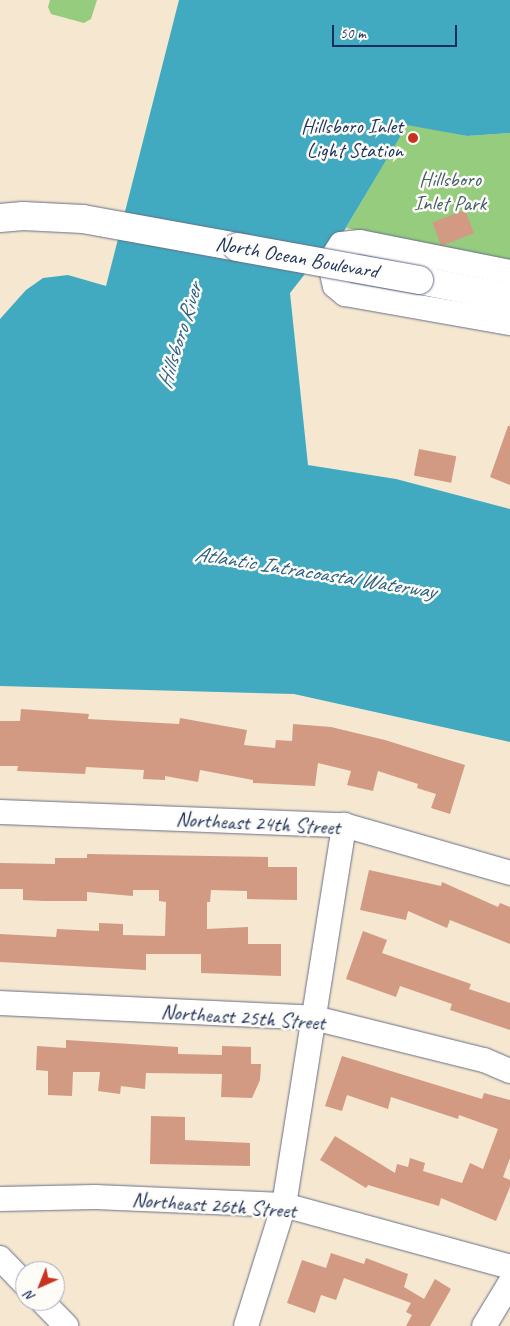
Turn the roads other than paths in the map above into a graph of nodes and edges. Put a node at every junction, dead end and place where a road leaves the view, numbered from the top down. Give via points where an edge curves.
1 (0, 218) edge
2 (510, 272) edge
3 (510, 298) edge
4 (510, 323) edge
5 (0, 812) edge
6 (344, 825) junction
7 (510, 873) edge
8 (0, 1003) edge
9 (314, 1018) junction
10 (510, 1070) edge
11 (0, 1198) edge
12 (284, 1205) junction
13 (0, 1258) edge
14 (510, 1267) edge
15 (15, 1274) edge
16 (510, 1283) edge
17 (52, 1311) edge
18 (66, 1326) edge
19 (246, 1326) edge
20 (484, 1326) edge

1 - 3 main road, North Ocean Boulevard, bridge via 84,219
2 - 4 street via 360,242 341,244 332,258 331,278 345,294
5 - 6 street, Northeast 24th Street
6 - 7 street, Northeast 24th Street
6 - 9 street
8 - 9 street, Northeast 25th Street
9 - 10 street, Northeast 25th Street via 484,1060
9 - 12 street
11 - 12 street, Northeast 26th Street via 95,1197
12 - 14 street, Northeast 26th Street
12 - 19 street
13 - 15 street
16 - 20 street
17 - 18 street

